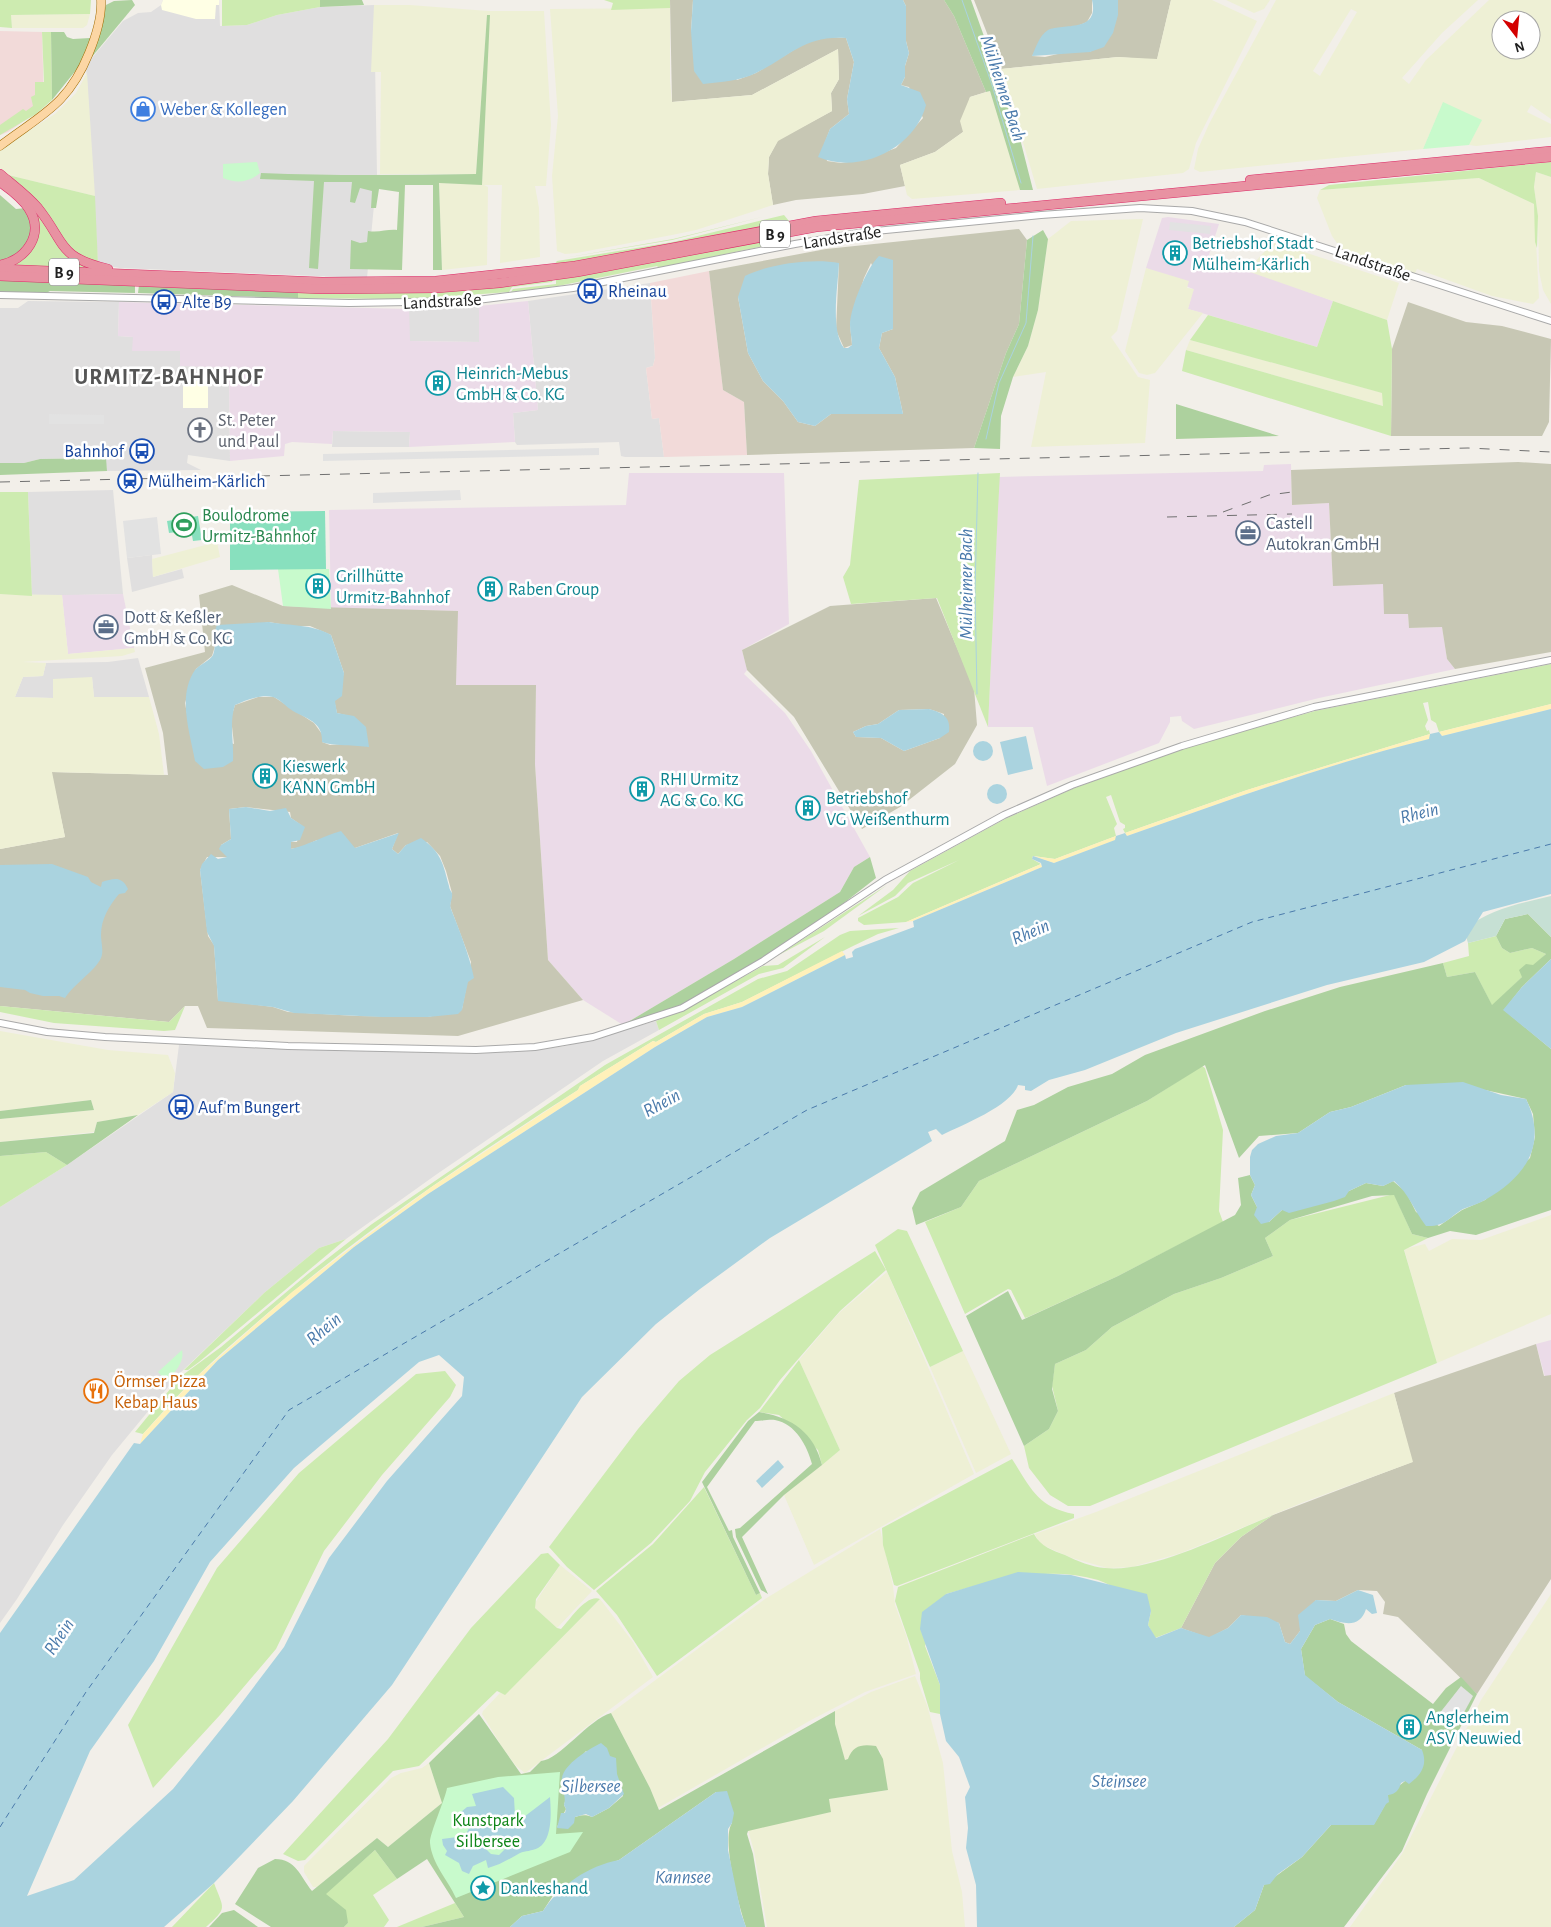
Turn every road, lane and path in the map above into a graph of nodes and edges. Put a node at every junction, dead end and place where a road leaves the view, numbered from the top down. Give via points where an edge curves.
1 (102, 0) edge
2 (83, 65) junction
3 (0, 140) edge
4 (0, 146) edge
5 (1551, 151) edge
6 (1551, 158) edge
7 (0, 174) edge
8 (0, 182) edge
9 (0, 267) edge
10 (128, 274) junction
11 (0, 276) edge
12 (0, 295) edge
13 (1551, 321) edge
14 (1551, 660) edge
15 (0, 1023) edge

1 - 2 main road via 95,38
2 - 3 main road via 47,108
2 - 4 main road via 73,86 60,101
5 - 10 highway, B 9 via 816,221 575,266 488,277 369,283
6 - 11 highway, B 9 via 816,227 577,272 446,287 322,289
7 - 10 highway via 38,208 72,256 88,264
8 - 9 highway, B 9 via 28,208 34,226 32,241 26,251
9 - 10 highway, B 9
12 - 13 street, Landstraße via 368,303 469,301 573,288 866,232 1140,208 1192,211 1254,224
14 - 15 street via 1314,707 1182,746 1072,784 1004,815 885,880 763,961 682,1008 593,1037 535,1047 476,1050 105,1037 47,1032

